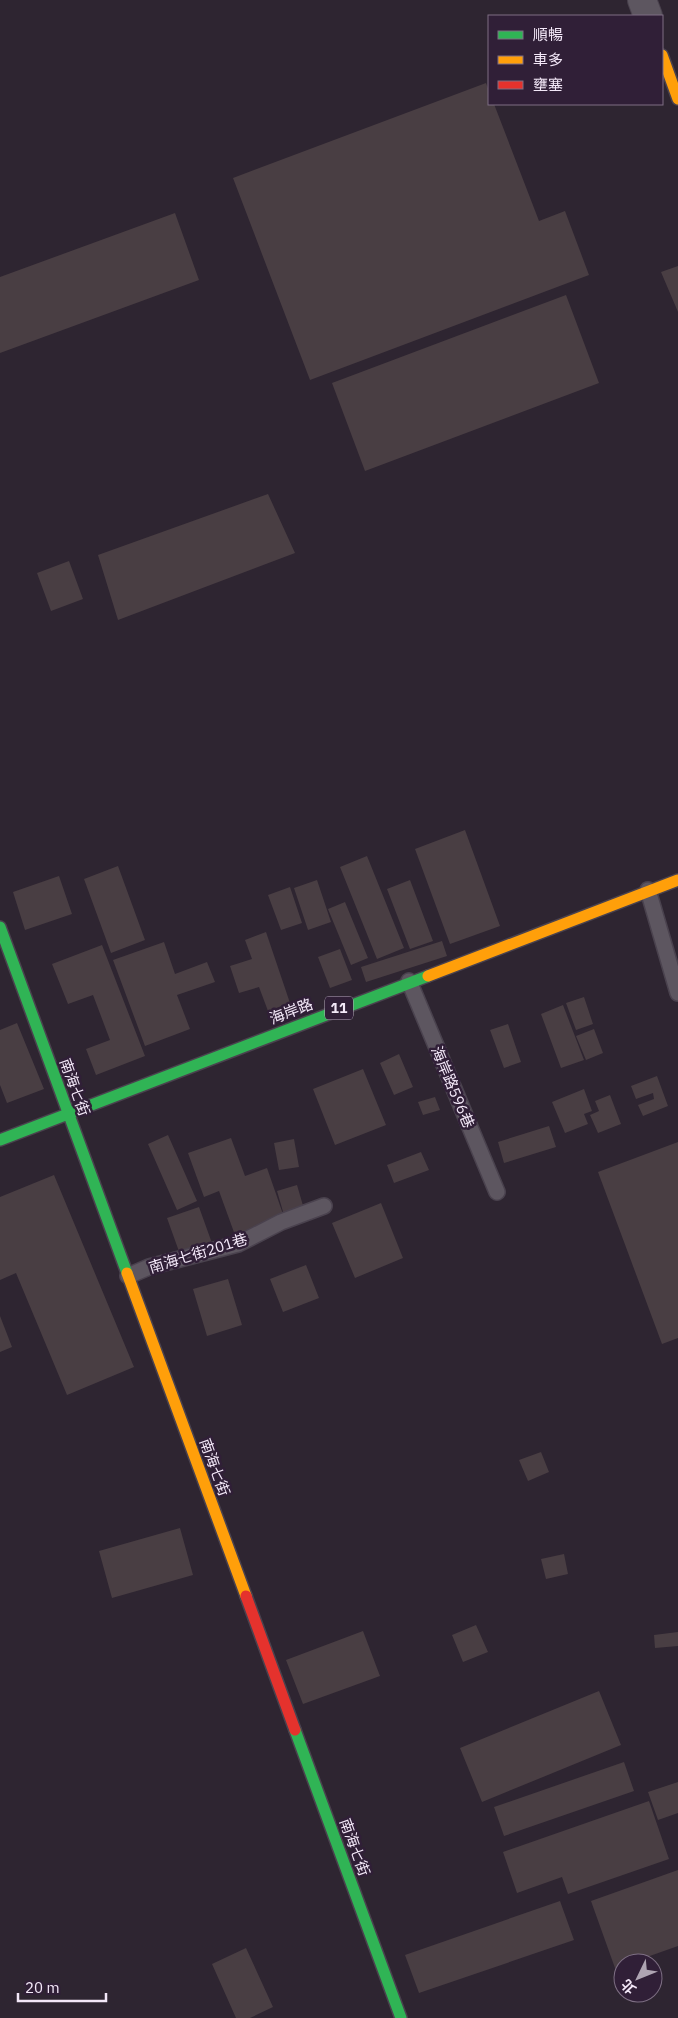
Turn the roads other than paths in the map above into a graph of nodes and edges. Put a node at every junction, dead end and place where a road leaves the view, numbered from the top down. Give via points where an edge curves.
1 (642, 0) edge
2 (648, 15) edge
3 (663, 58) edge
4 (678, 100) edge
5 (678, 880) edge
6 (648, 890) junction
7 (0, 927) edge
8 (409, 981) junction
9 (678, 993) edge
10 (68, 1114) junction
11 (0, 1140) edge
12 (497, 1192) dead end
13 (324, 1206) dead end
14 (128, 1276) junction
15 (402, 2018) edge

1 - 2 street
3 - 4 street
5 - 6 street, 海岸路 / 11
6 - 8 street, 海岸路 / 11
6 - 9 lane
7 - 10 street, 南海七街
8 - 10 street, 海岸路 / 11
8 - 12 lane, 海岸路596巷
10 - 11 street, 海岸路 / 11
10 - 14 street, 南海七街
13 - 14 lane, 南海七街201巷 via 281,1222 238,1244 149,1267
14 - 15 street, 南海七街

